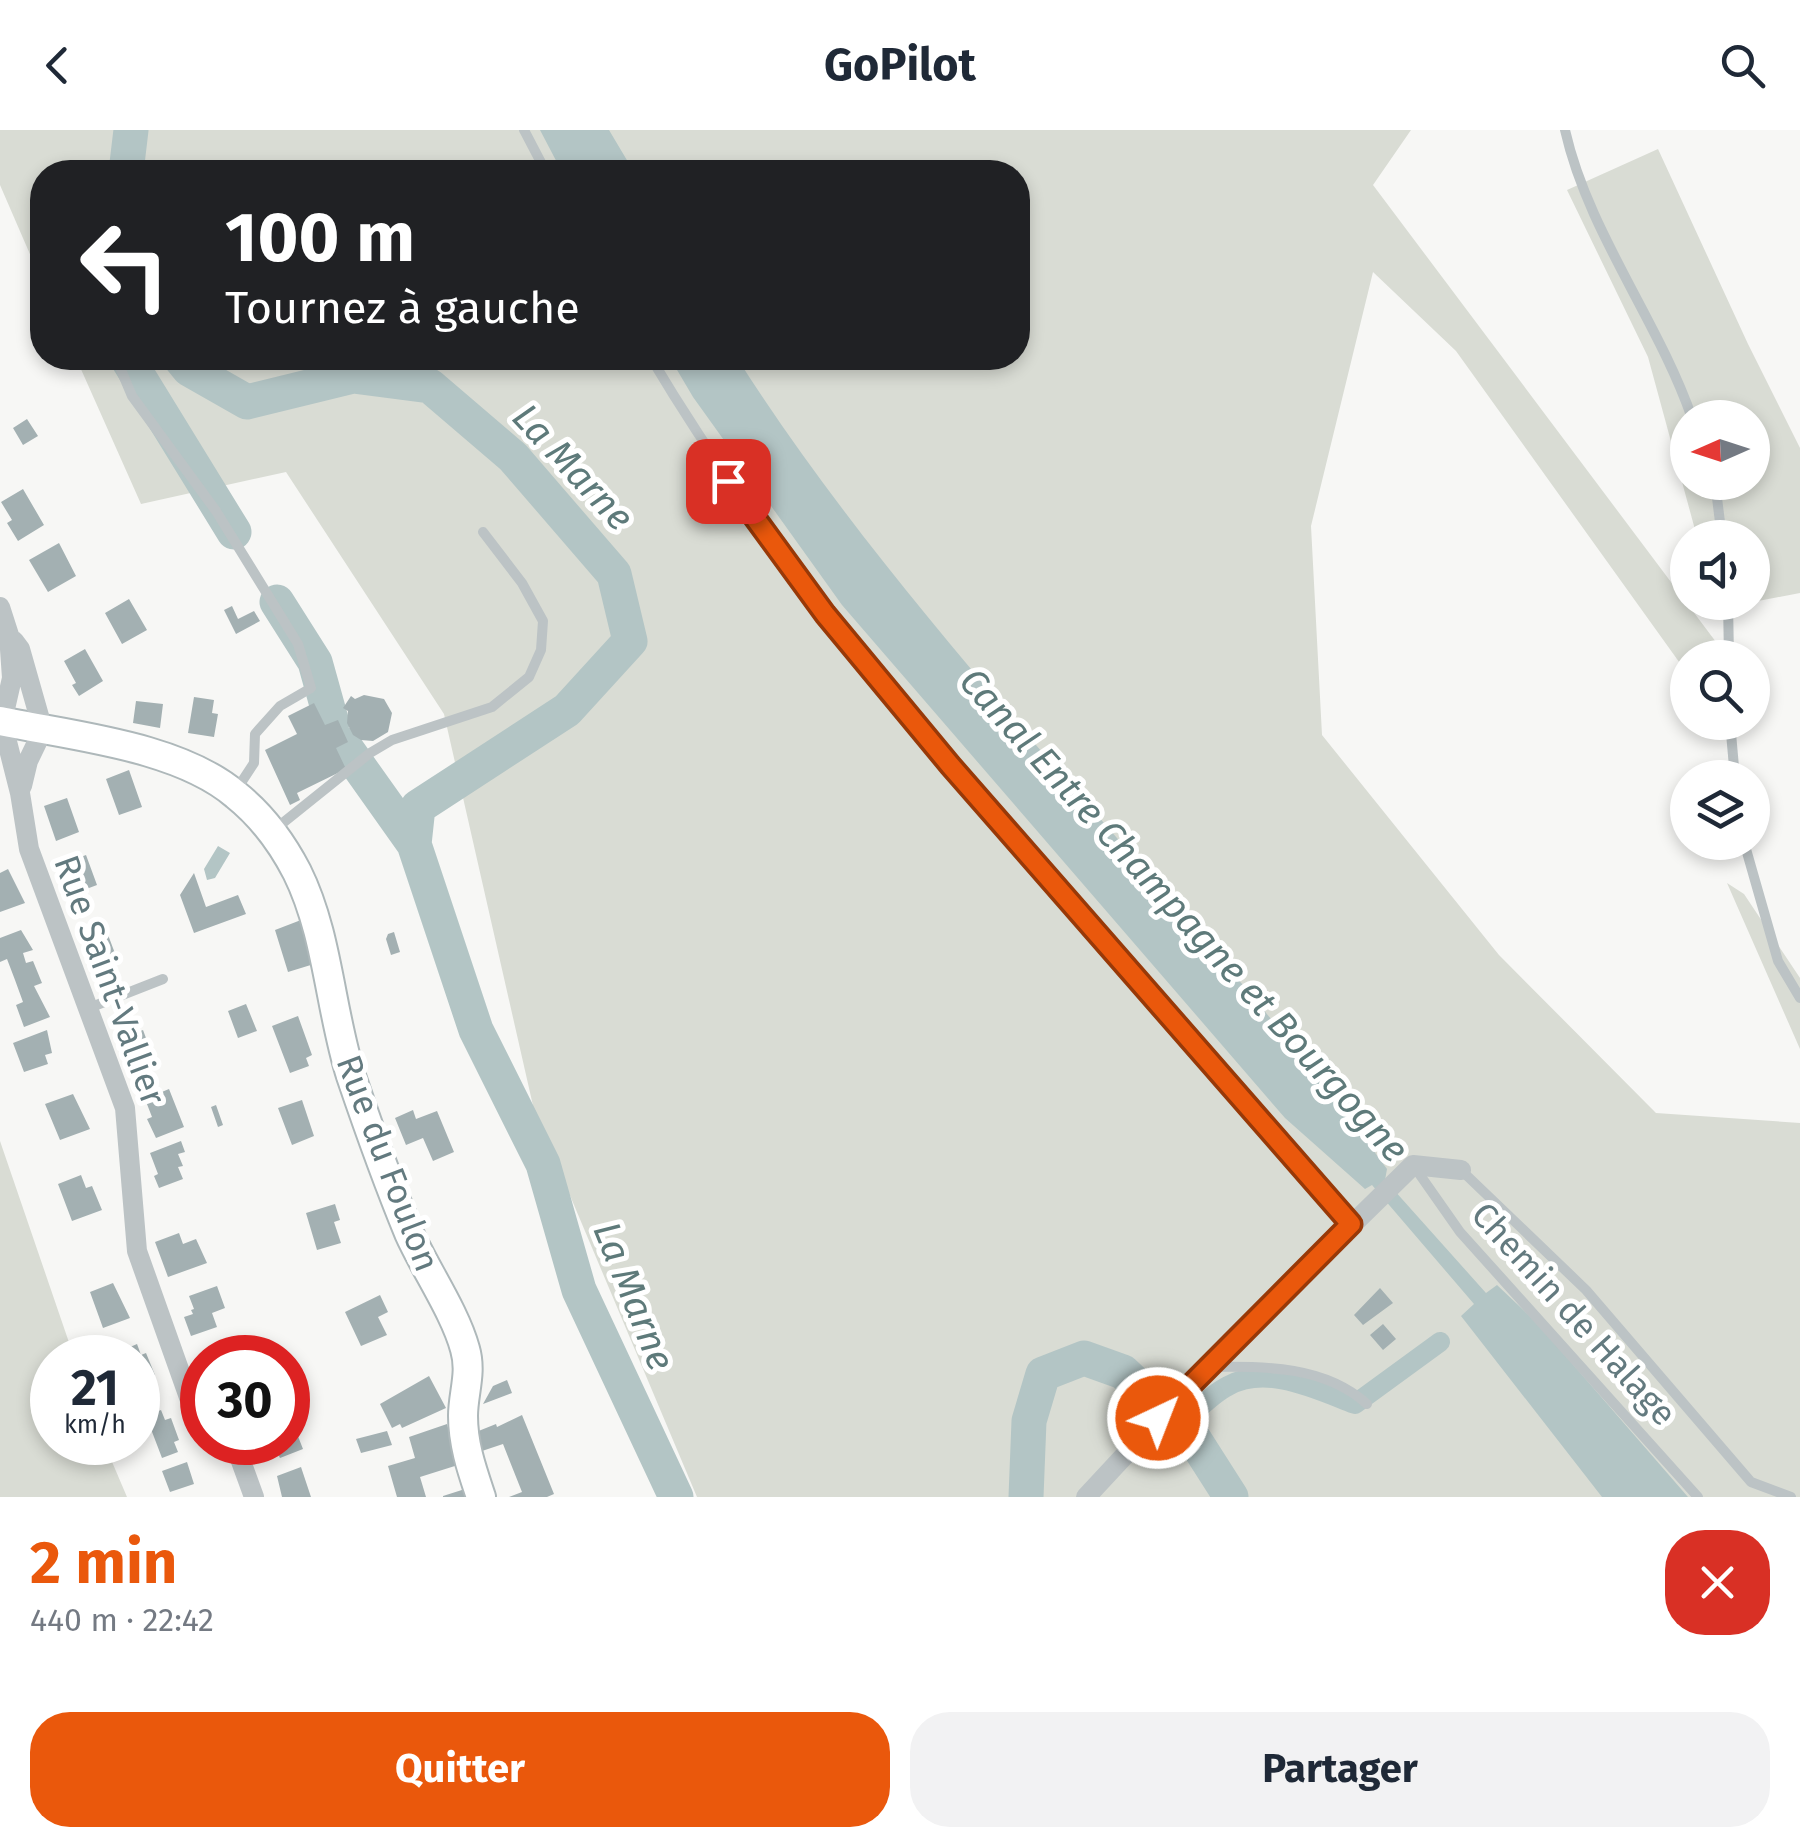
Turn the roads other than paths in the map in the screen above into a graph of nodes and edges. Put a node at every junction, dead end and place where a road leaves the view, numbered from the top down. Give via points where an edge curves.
1 (524, 130) edge
2 (1566, 130) edge
3 (540, 160) edge
4 (121, 370) edge
5 (659, 370) edge
6 (1686, 400) edge
7 (483, 532) dead end
8 (0, 607) edge
9 (9, 634) junction
10 (1, 721) edge
11 (44, 730) junction
12 (20, 793) junction
13 (235, 793) junction
14 (272, 832) junction
15 (1749, 860) edge
16 (164, 978) dead end
17 (1800, 998) edge
18 (89, 1008) junction
19 (1413, 1165) junction
20 (1461, 1170) joint
21 (1359, 1216) junction
22 (178, 1362) joint
23 (180, 1368) edge
24 (1206, 1368) junction
25 (1362, 1400) dead end
26 (242, 1465) edge
27 (254, 1497) edge
28 (481, 1497) edge
29 (1086, 1497) edge
30 (1698, 1497) edge
31 (1791, 1497) edge

1 - 3 lane
2 - 6 lane via 1606,240
4 - 13 lane via 298,644 311,688 280,706 256,734 254,763
5 - 21 lane via 728,481 825,614 950,765
7 - 14 lane via 544,621 542,650 530,677 492,707 370,753
8 - 9 street
9 - 10 street via 12,678
9 - 11 street via 20,648
10 - 11 street, Rue du Foulon
10 - 12 street, Rue Saint-Vallier
11 - 12 street
11 - 13 street, Rue du Foulon via 147,750
12 - 18 street, Rue Saint-Vallier via 29,849
13 - 14 street, Rue du Foulon
14 - 28 street, Rue du Foulon via 298,873 316,926 352,1077 402,1215 465,1348 466,1451
15 - 17 lane via 1778,961
16 - 18 lane
18 - 22 street, Rue Saint-Vallier via 125,1108 138,1251
19 - 20 street
19 - 21 street
19 - 30 lane, Chemin de Halage via 1460,1232
20 - 31 lane via 1586,1290 1751,1482
21 - 24 street
22 - 23 street, Rue Saint-Vallier
24 - 25 lane via 1278,1367
24 - 29 street
26 - 27 street

